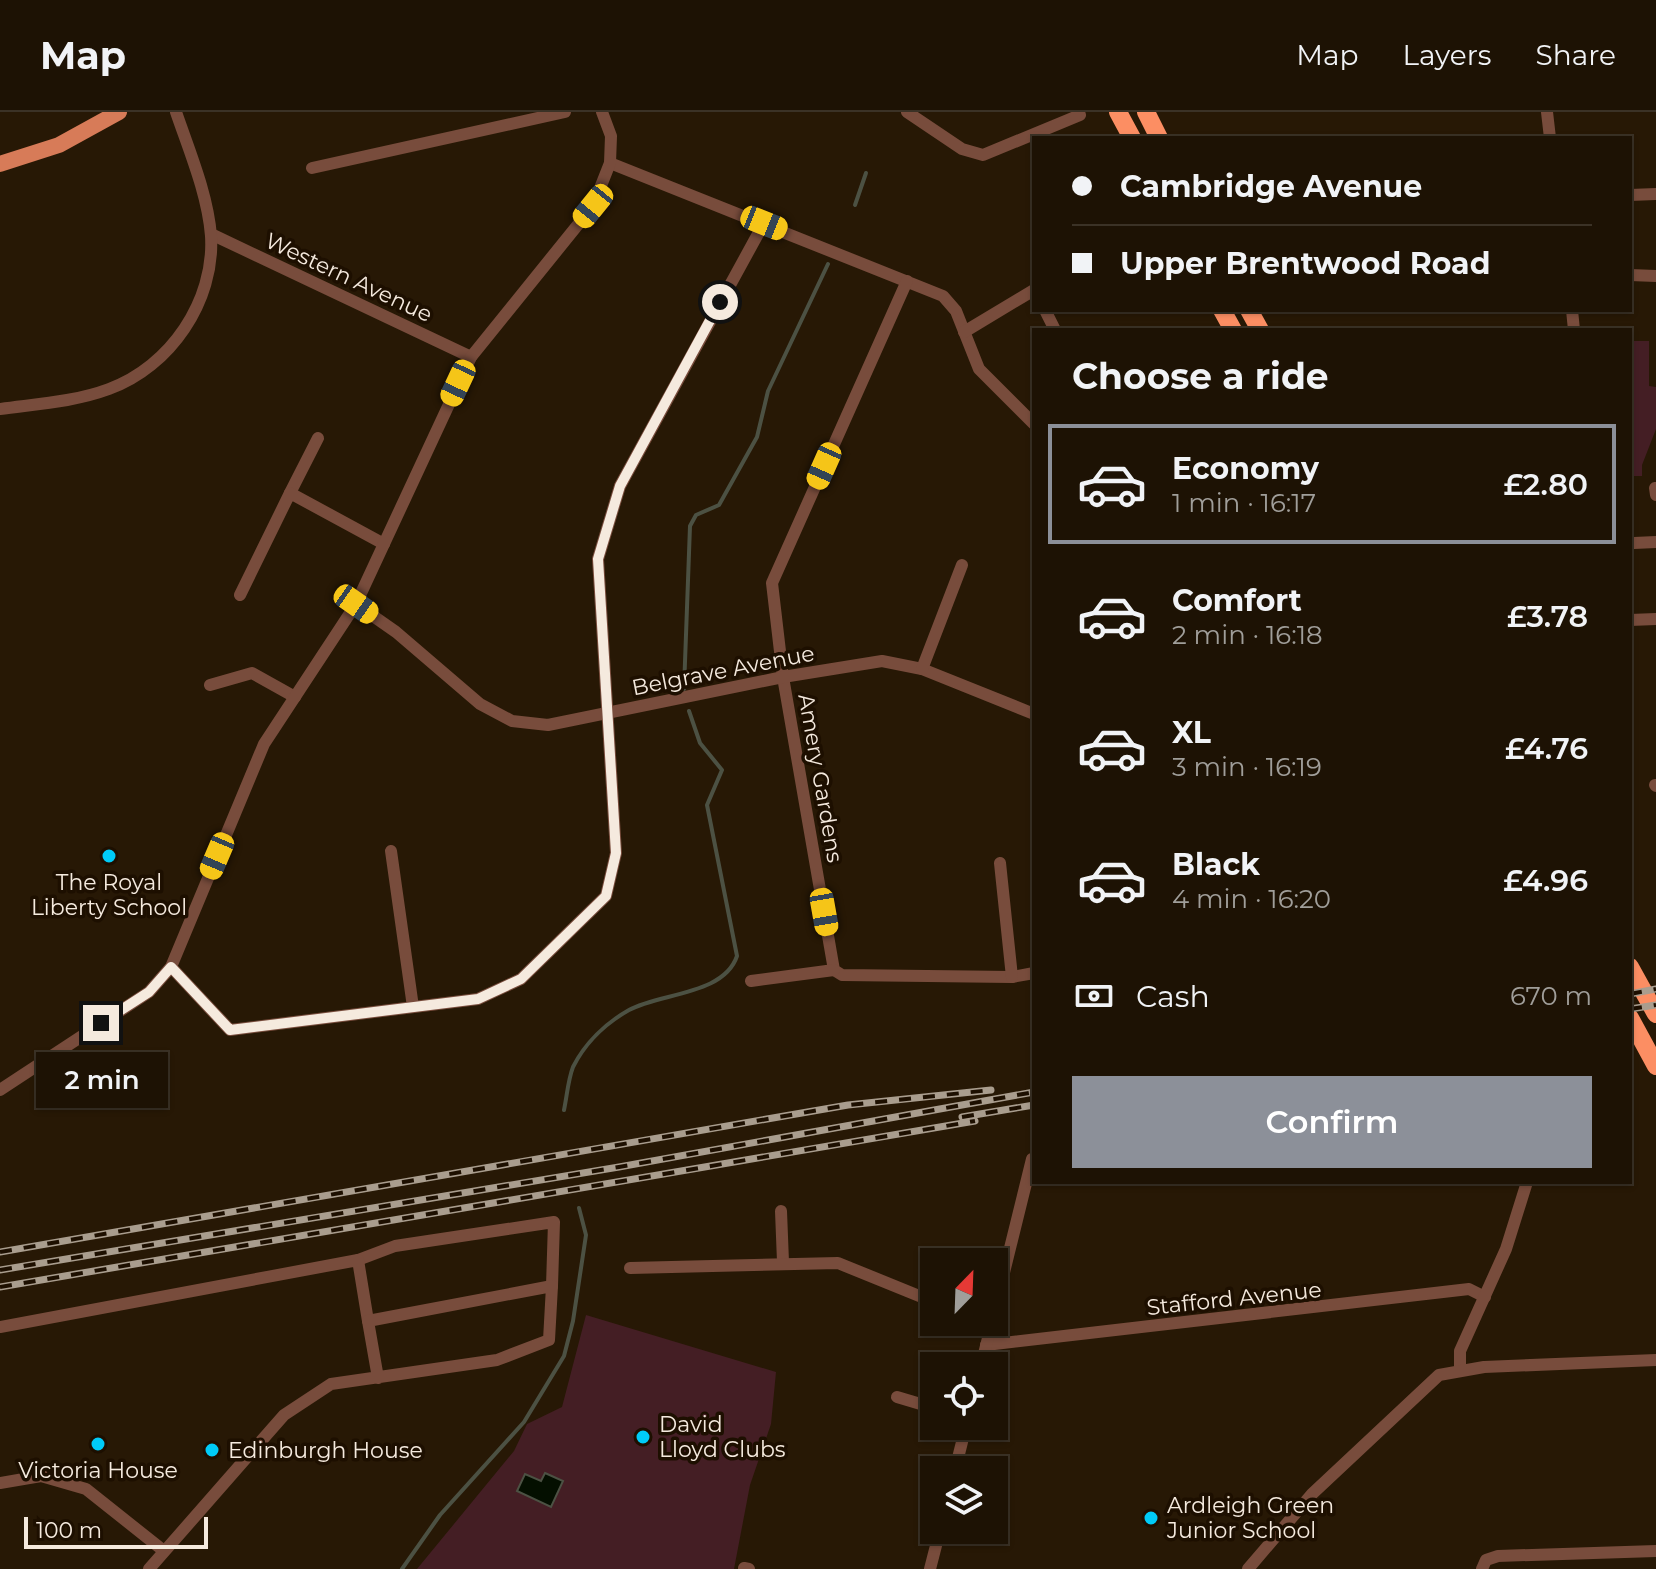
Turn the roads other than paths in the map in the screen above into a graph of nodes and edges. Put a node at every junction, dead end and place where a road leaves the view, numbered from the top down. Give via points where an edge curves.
1 (119, 112) edge
2 (176, 112) edge
3 (565, 112) edge
4 (602, 112) edge
5 (907, 112) edge
6 (1118, 112) edge
7 (1146, 112) edge
8 (1547, 112) edge
9 (1080, 115) dead end
10 (1131, 136) edge
11 (1158, 136) edge
12 (1550, 136) edge
13 (610, 163) junction
14 (0, 164) edge
15 (312, 168) dead end
16 (1656, 194) edge
17 (1632, 195) edge
18 (764, 223) junction
19 (211, 234) junction
20 (1632, 275) edge
21 (1656, 276) edge
22 (907, 281) junction
23 (1032, 290) edge
24 (964, 332) junction
25 (471, 357) junction
26 (0, 409) edge
27 (1032, 422) edge
28 (318, 438) dead end
29 (1655, 488) edge
30 (290, 493) junction
31 (1656, 495) edge
32 (1656, 542) edge
33 (1634, 543) dead end
34 (384, 544) junction
35 (962, 565) dead end
36 (240, 595) dead end
37 (356, 604) junction
38 (1656, 619) edge
39 (1632, 620) edge
40 (922, 669) junction
41 (783, 677) junction
42 (210, 685) dead end
43 (295, 697) junction
44 (606, 713) junction
45 (1032, 713) edge
46 (391, 851) dead end
47 (1000, 863) dead end
48 (171, 967) junction
49 (834, 970) junction
50 (1632, 971) edge
51 (1032, 973) edge
52 (1012, 977) junction
53 (751, 981) dead end
54 (413, 1007) junction
55 (1656, 1014) edge
56 (1632, 1022) edge
57 (1656, 1065) edge
58 (0, 1090) edge
59 (1032, 1159) edge
60 (1526, 1184) edge
61 (781, 1211) dead end
62 (1008, 1253) edge
63 (358, 1260) junction
64 (783, 1262) junction
65 (630, 1268) dead end
66 (552, 1286) junction
67 (920, 1296) edge
68 (1485, 1297) junction
69 (368, 1321) junction
70 (0, 1327) edge
71 (988, 1336) edge
72 (986, 1345) junction
73 (984, 1352) edge
74 (1656, 1360) edge
75 (1460, 1369) junction
76 (378, 1378) junction
77 (897, 1397) dead end
78 (920, 1404) edge
79 (0, 1483) edge
80 (936, 1544) edge
81 (164, 1551) junction
82 (1656, 1551) edge
83 (149, 1569) edge
84 (930, 1569) edge
85 (1248, 1569) edge
86 (1482, 1569) edge

1 - 14 main road via 59,145
2 - 19 street
3 - 15 street
4 - 13 street via 611,136
5 - 9 street via 962,149 983,155
6 - 10 highway
7 - 11 highway
8 - 12 street
13 - 18 street
13 - 25 street via 593,206
16 - 17 street
18 - 22 street
18 - 44 street via 620,486 598,559
19 - 25 street, Western Avenue
19 - 26 street via 198,306 154,362 107,390
20 - 21 street
22 - 24 street via 943,296
22 - 41 street, Amery Gardens via 772,583
23 - 24 street
24 - 27 street via 979,369
25 - 34 street
28 - 30 street
29 - 31 street
30 - 34 street
30 - 36 street
32 - 33 street
34 - 37 street
35 - 40 street
37 - 43 street
37 - 44 street, Belgrave Avenue via 480,704 512,721 548,725
38 - 39 street
40 - 41 street, Belgrave Avenue via 882,661
40 - 45 street, Belgrave Avenue
41 - 44 street, Belgrave Avenue
41 - 49 street, Amery Gardens
42 - 43 street via 252,673
43 - 48 street via 264,744
44 - 54 street via 616,853 606,896 521,979 478,999
46 - 54 street
47 - 52 street
48 - 54 street via 230,1030
48 - 58 street via 149,992
49 - 52 street via 842,975
49 - 53 street
50 - 55 highway
51 - 52 street
56 - 57 highway
59 - 62 street
60 - 68 street
61 - 64 street
63 - 66 street via 395,1246 554,1222
63 - 69 street
63 - 70 street
64 - 65 street
64 - 67 street via 838,1263
66 - 69 street
66 - 76 street via 549,1340 497,1360
68 - 72 street, Stafford Avenue via 1469,1289
68 - 75 street via 1460,1351
69 - 76 street
71 - 72 street
72 - 73 street
74 - 75 street
75 - 85 street via 1439,1375 1382,1425 1312,1494
76 - 81 street via 331,1384 284,1415
77 - 78 street
79 - 81 street via 41,1476 86,1489
80 - 84 street
81 - 83 street
82 - 86 street via 1498,1556 1486,1560

